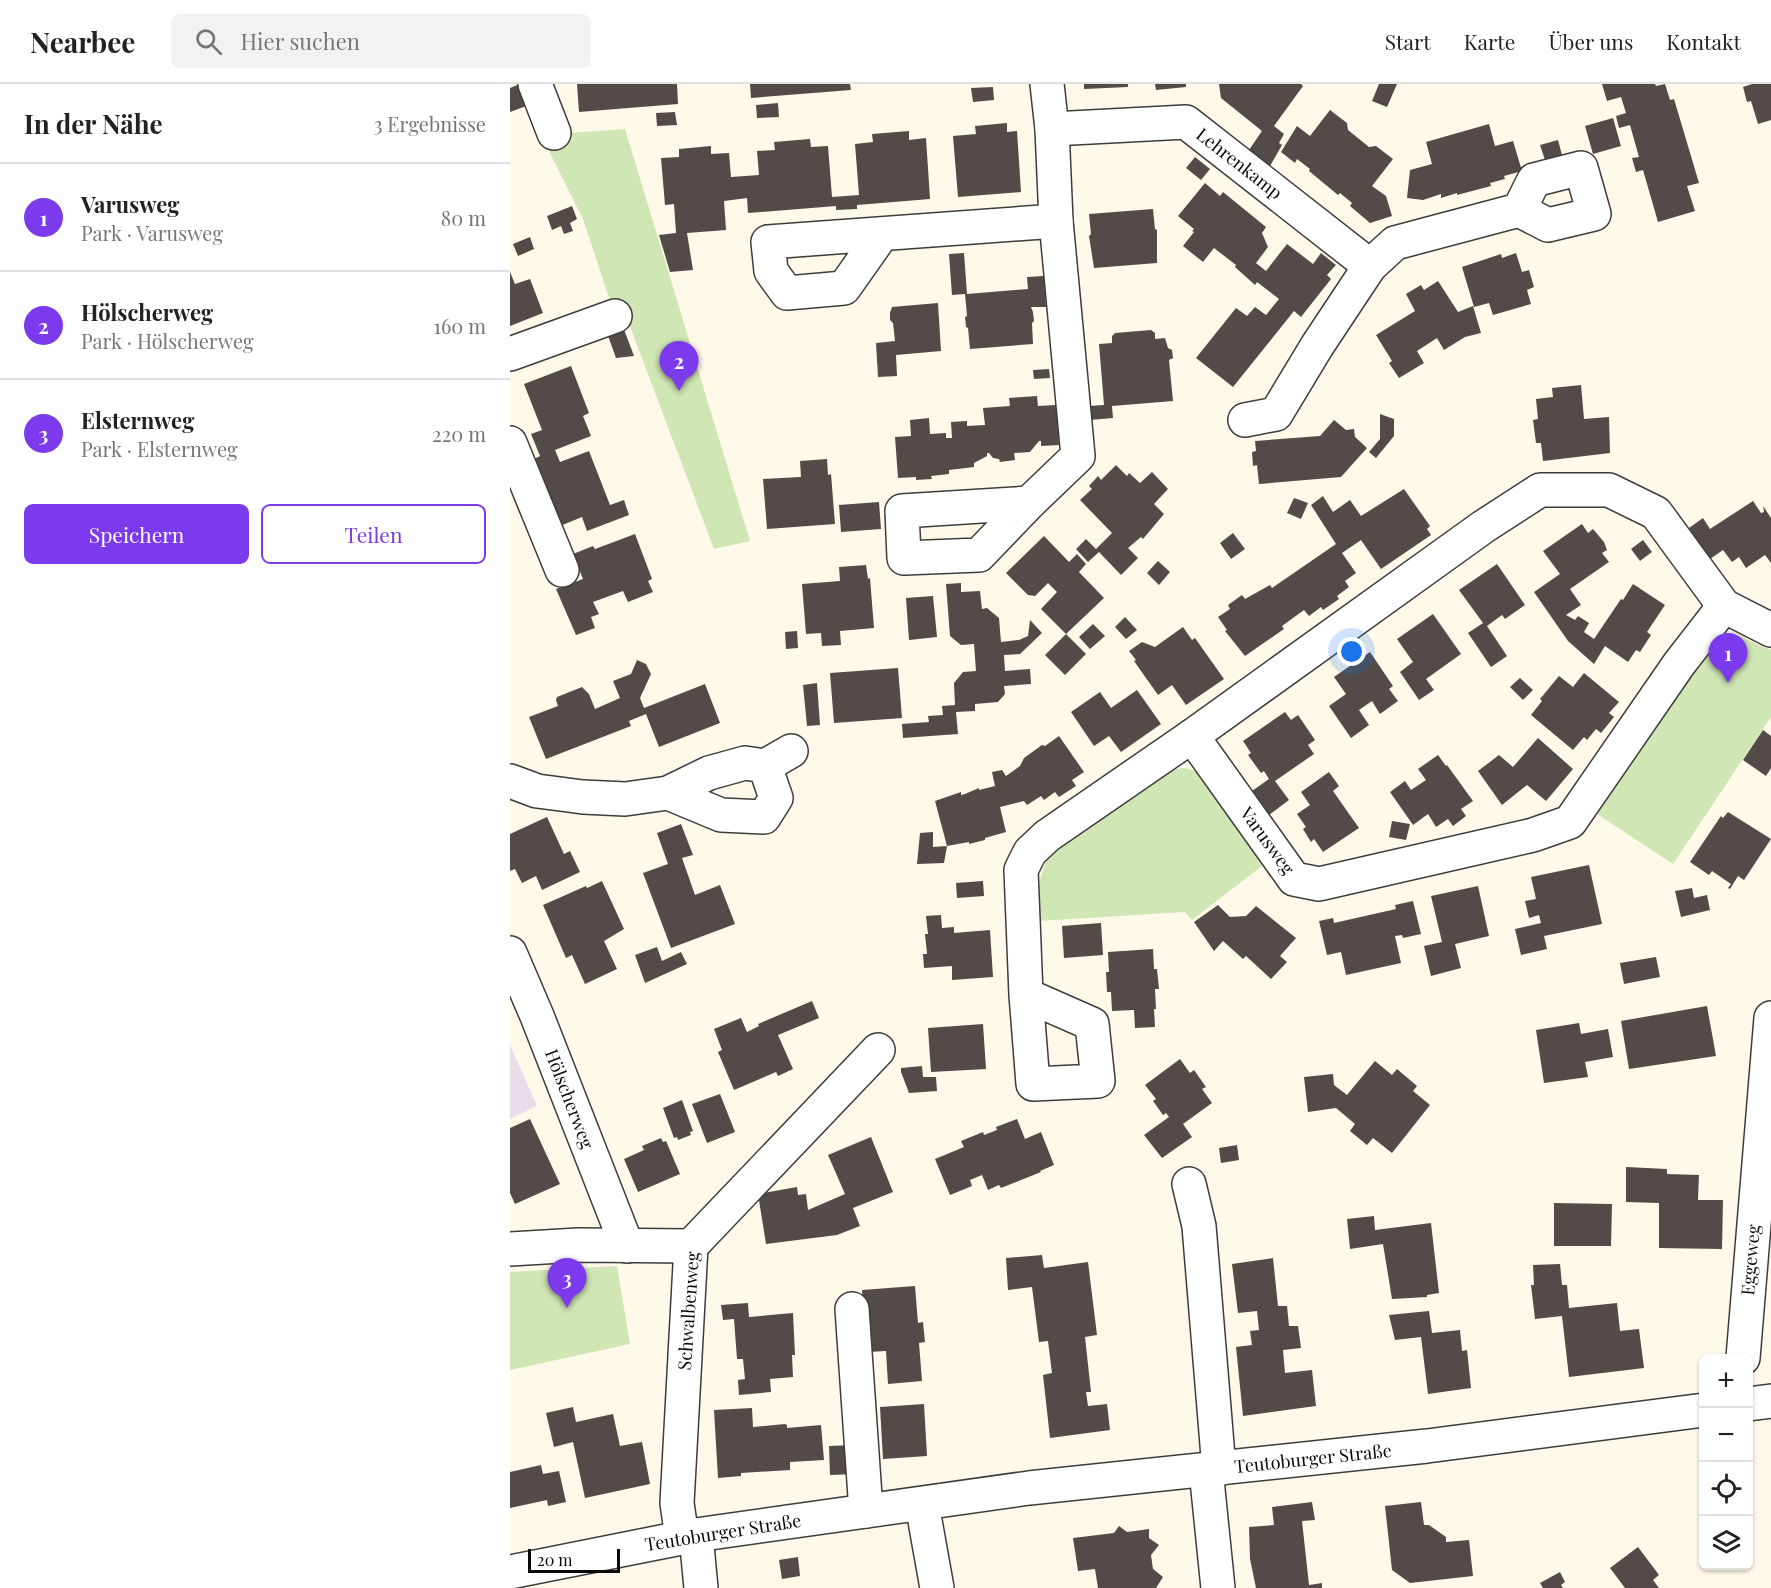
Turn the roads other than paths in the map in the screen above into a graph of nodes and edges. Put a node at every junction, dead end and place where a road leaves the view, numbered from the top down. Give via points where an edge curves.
1 (535, 84) edge
2 (1047, 84) edge
3 (1052, 129) junction
4 (554, 134) dead end
5 (1519, 210) dead end
6 (1056, 221) junction
7 (882, 234) dead end
8 (1370, 266) junction
9 (615, 316) dead end
10 (510, 354) edge
11 (1245, 420) dead end
12 (510, 443) edge
13 (1029, 503) dead end
14 (562, 570) dead end
15 (1724, 606) junction
16 (1771, 630) edge
17 (1192, 736) junction
18 (510, 781) edge
19 (668, 793) junction
20 (510, 953) edge
21 (1026, 995) dead end
22 (1771, 1018) edge
23 (878, 1050) dead end
24 (1190, 1184) dead end
25 (627, 1246) junction
26 (691, 1246) junction
27 (510, 1249) edge
28 (852, 1309) dead end
29 (1743, 1354) edge
30 (1771, 1401) edge
31 (1753, 1403) edge
32 (1699, 1411) edge
33 (1212, 1470) junction
34 (922, 1504) junction
35 (866, 1511) junction
36 (689, 1537) junction
37 (510, 1572) edge
38 (702, 1588) edge
39 (937, 1588) edge
40 (1218, 1588) edge

1 - 4 street
2 - 3 street
3 - 6 street
3 - 8 street, Lehrenkamp via 1186,122
5 - 8 street via 1395,243
6 - 7 street
6 - 13 street via 1078,456
8 - 11 street via 1276,414
9 - 10 street
12 - 14 street
15 - 16 street
15 - 17 street via 1656,513 1609,490 1540,490
15 - 17 street, Varusweg via 1570,822 1533,835 1319,884 1294,879
17 - 21 street via 1047,836 1030,852 1021,870
18 - 19 street via 537,791 584,797 625,799
19 - 19 street via 721,815 764,817 776,798 778,758 710,773
20 - 25 street, Hölscherweg
22 - 29 street, Eggeweg
23 - 26 street, Schwalbenweg
24 - 33 street via 1199,1226
25 - 26 street
25 - 27 street
26 - 36 street, Schwalbenweg via 677,1503
28 - 35 street
30 - 31 street
32 - 33 street, Teutoburger Straße
33 - 34 street, Teutoburger Straße via 1029,1488
33 - 40 street
34 - 35 street, Teutoburger Straße
34 - 39 street
35 - 36 street, Teutoburger Straße
36 - 37 street, Teutoburger Straße
36 - 38 street, Schwalbenweg

